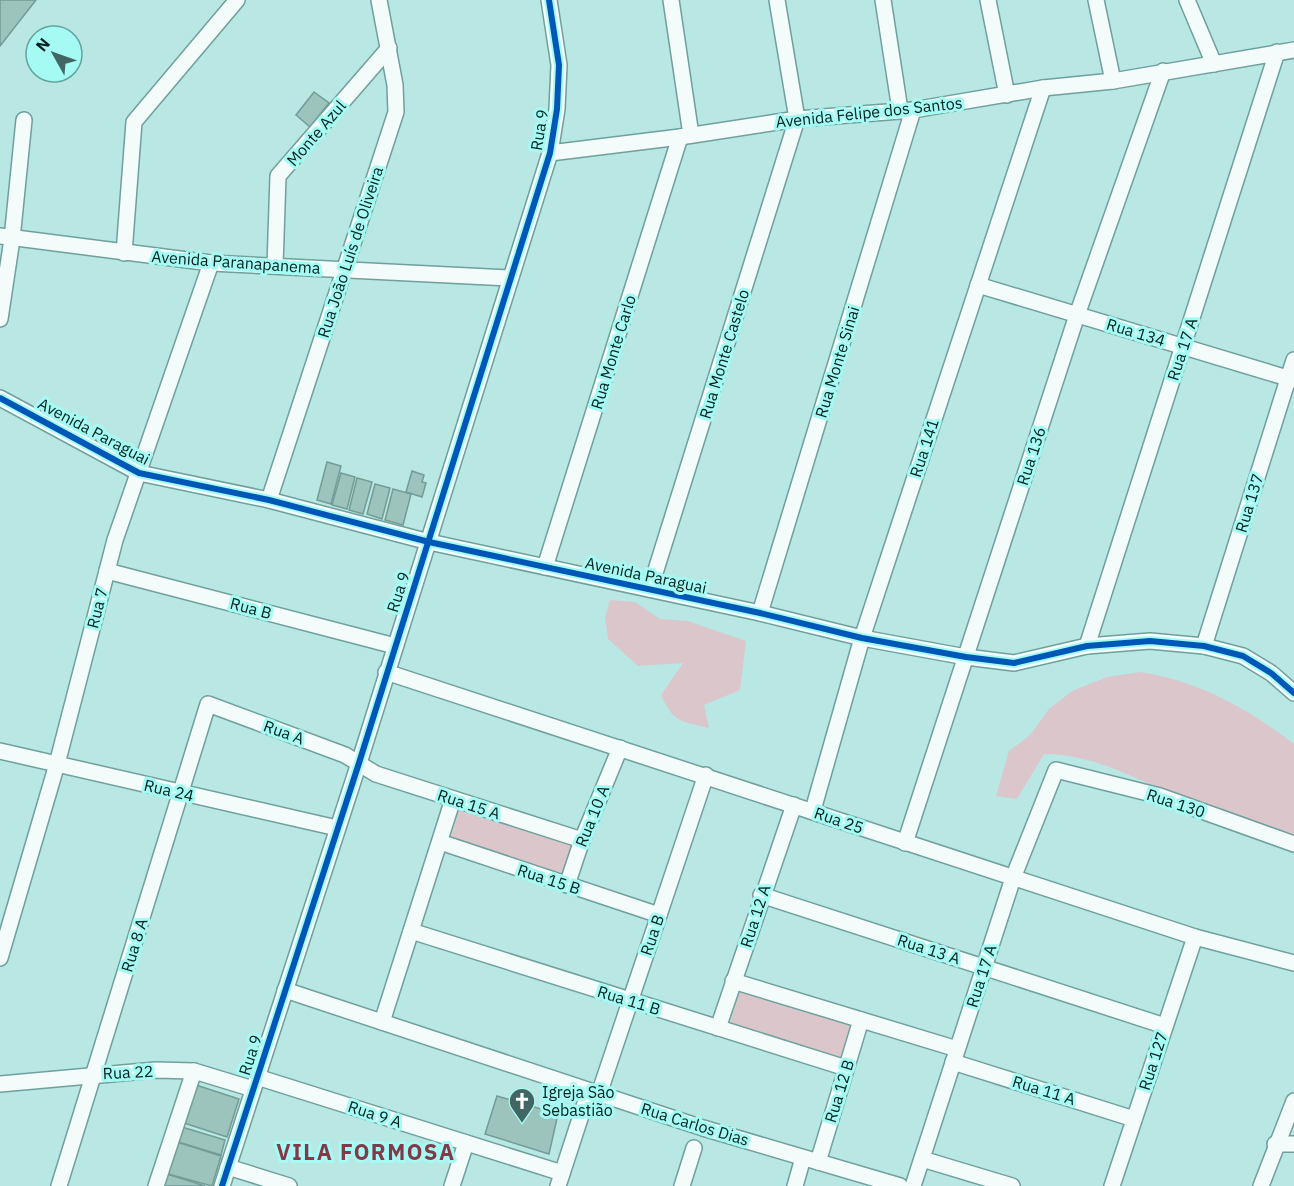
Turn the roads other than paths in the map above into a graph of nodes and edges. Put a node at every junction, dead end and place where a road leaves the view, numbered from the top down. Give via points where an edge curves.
1 (237, 0) edge
2 (379, 0) edge
3 (549, 0) edge
4 (671, 0) edge
5 (777, 0) edge
6 (883, 0) edge
7 (988, 0) edge
8 (1096, 0) edge
9 (1187, 0) edge
10 (389, 48) junction
11 (1294, 50) edge
12 (1277, 52) junction
13 (1214, 63) junction
14 (1163, 71) junction
15 (1113, 81) junction
16 (1043, 88) junction
17 (1008, 95) junction
18 (907, 110) junction
19 (797, 118) junction
20 (24, 120) dead end
21 (685, 136) junction
22 (550, 153) junction
23 (6, 238) edge
24 (124, 252) junction
25 (211, 263) junction
26 (275, 266) junction
27 (344, 270) junction
28 (509, 278) junction
29 (978, 285) junction
30 (1077, 315) junction
31 (0, 319) edge
32 (1182, 346) junction
33 (1294, 360) edge
34 (1291, 379) edge
35 (0, 398) edge
36 (139, 473) junction
37 (269, 500) junction
38 (429, 542) junction
39 (545, 567) junction
40 (107, 571) junction
41 (650, 589) junction
42 (760, 613) junction
43 (862, 638) junction
44 (395, 646) junction
45 (1087, 646) junction
46 (1204, 646) junction
47 (966, 657) junction
48 (386, 672) junction
49 (1294, 693) edge
50 (208, 704) joint
51 (620, 748) junction
52 (0, 751) edge
53 (359, 763) junction
54 (57, 764) junction
55 (1056, 770) joint
56 (706, 775) junction
57 (180, 792) junction
58 (453, 799) junction
59 (794, 805) junction
60 (813, 810) junction
61 (337, 828) junction
62 (582, 840) junction
63 (440, 842) junction
64 (905, 843) junction
65 (1294, 844) edge
66 (1013, 878) junction
67 (567, 885) junction
68 (762, 895) junction
69 (659, 915) junction
70 (411, 932) junction
71 (1195, 937) junction
72 (0, 958) edge
73 (1294, 963) edge
74 (984, 967) junction
75 (733, 981) junction
76 (285, 990) junction
77 (630, 1000) junction
78 (861, 1020) junction
79 (382, 1022) junction
80 (1165, 1026) junction
81 (718, 1028) junction
82 (955, 1056) junction
83 (846, 1068) junction
84 (194, 1071) junction
85 (94, 1074) junction
86 (255, 1083) junction
87 (0, 1084) edge
88 (594, 1092) junction
89 (1294, 1101) edge
90 (1134, 1119) junction
91 (466, 1143) junction
92 (1275, 1144) junction
93 (1294, 1144) edge
94 (694, 1148) dead end
95 (922, 1158) junction
96 (810, 1160) junction
97 (228, 1167) junction
98 (560, 1180) edge
99 (59, 1186) edge
100 (156, 1186) edge
101 (222, 1186) edge
102 (288, 1186) edge
103 (452, 1186) edge
104 (682, 1186) edge
105 (795, 1186) edge
106 (900, 1186) edge
107 (913, 1186) edge
108 (1012, 1186) edge
109 (1112, 1186) edge
110 (1262, 1186) edge

1 - 24 street via 134,122
2 - 10 street, Rua João Luís de Oliveira
3 - 22 street, Rua 9 via 559,65
4 - 21 street, Rua Monte Carlo
5 - 19 street
6 - 18 street
7 - 17 street
8 - 15 street
9 - 13 street
10 - 26 street, Monte Azul via 278,176
10 - 27 street, Rua João Luís de Oliveira via 396,112
11 - 12 street, Avenida Felipe dos Santos
12 - 13 street, Avenida Felipe dos Santos
12 - 32 street, Rua 17 A
13 - 14 street, Avenida Felipe dos Santos
14 - 15 street, Avenida Felipe dos Santos
14 - 30 street, Rua 136
15 - 16 street, Avenida Felipe dos Santos
16 - 17 street, Avenida Felipe dos Santos
16 - 29 street, Rua 141
17 - 18 street, Avenida Felipe dos Santos
18 - 19 street, Avenida Felipe dos Santos
18 - 42 street, Rua Monte Sinai
19 - 21 street, Avenida Felipe dos Santos
19 - 41 street, Rua Monte Castelo
20 - 23 street
21 - 22 street, Avenida Felipe dos Santos
21 - 39 street, Rua Monte Carlo
22 - 28 street, Rua 9
23 - 24 street, Avenida Paranapanema
23 - 31 street
24 - 25 street, Avenida Paranapanema
25 - 26 street, Avenida Paranapanema
25 - 36 street, Rua 7
26 - 27 street, Avenida Paranapanema
27 - 28 street, Avenida Paranapanema
27 - 37 street, Rua João Luís de Oliveira
28 - 38 street, Rua 9
29 - 30 street, Rua 134
29 - 43 street, Rua 141
30 - 32 street, Rua 134
30 - 47 street, Rua 136
32 - 34 street, Rua 134
32 - 45 street, Rua 17 A
33 - 34 street, Rua 137
34 - 46 street, Rua 137
35 - 36 street, Avenida Paraguai
36 - 37 street, Avenida Paraguai
36 - 40 street, Rua 7
37 - 38 street, Avenida Paraguai
38 - 39 street, Avenida Paraguai
38 - 44 street, Rua 9
39 - 41 street, Avenida Paraguai
40 - 44 street, Rua B
40 - 54 street, Rua 7
41 - 42 street, Avenida Paraguai
42 - 43 street, Avenida Paraguai
43 - 47 street, Avenida Paraguai
43 - 60 street, Rua 141
44 - 48 street, Rua 9
45 - 46 street, Avenida Paraguai via 1150,640
45 - 47 street, Avenida Paraguai via 1014,663
46 - 49 street, Avenida Paraguai via 1243,656
47 - 64 street, Rua 136
48 - 51 street, Rua 25
48 - 53 street, Rua 9
50 - 53 street, Rua A
50 - 57 street, Rua 8 A
51 - 56 street, Rua 25
51 - 62 street, Rua 10 A
52 - 54 street, Rua 24
53 - 58 street, Rua 15 A via 376,774
53 - 61 street, Rua 9
54 - 57 street, Rua 24
54 - 72 street, Rua 7
55 - 65 street, Rua 130 via 1160,796
55 - 66 street, Rua 17 A
56 - 59 street, Rua 25
56 - 69 street, Rua B
57 - 61 street, Rua 24
57 - 85 street, Rua 8 A
58 - 62 street, Rua 15 A
58 - 63 street
59 - 60 street, Rua 25
59 - 68 street, Rua 12 A
60 - 64 street, Rua 25
61 - 76 street, Rua 9
62 - 67 street, Rua 10 A
63 - 67 street, Rua 15 B
63 - 70 street
64 - 66 street, Rua 25
66 - 71 street, Rua 25
66 - 74 street, Rua 17 A
67 - 69 street, Rua 15 B
68 - 74 street, Rua 13 A
68 - 75 street, Rua 12 A
69 - 77 street, Rua B
70 - 77 street, Rua 11 B
70 - 79 street
71 - 73 street, Rua 25
71 - 80 street, Rua 127
74 - 80 street, Rua 13 A
74 - 82 street, Rua 17 A
75 - 78 street
75 - 81 street, Rua 12 A
76 - 79 street, Rua Carlos Dias
76 - 86 street, Rua 9
77 - 81 street, Rua 11 B
77 - 88 street, Rua B
78 - 82 street
78 - 83 street, Rua 12 B
79 - 88 street, Rua Carlos Dias
80 - 90 street, Rua 127
81 - 83 street, Rua 11 B
82 - 90 street, Rua 11 A
82 - 95 street, Rua 17 A
83 - 96 street, Rua 12 B
84 - 85 street, Rua 22
84 - 86 street, Rua 22
84 - 100 street
85 - 87 street, Rua 22
85 - 99 street, Rua 8 A
86 - 91 street, Rua 9 A
86 - 97 street, Rua 9
88 - 96 street, Rua Carlos Dias
88 - 98 street, Rua B
89 - 92 street
90 - 109 street, Rua 127
91 - 98 street, Rua 9 A
91 - 103 street
92 - 93 street
92 - 110 street
94 - 104 street
95 - 107 street, Rua 17 A
95 - 108 street
96 - 105 street, Rua 12 B
96 - 106 street, Rua Carlos Dias
97 - 101 street, Rua 9
97 - 102 street

